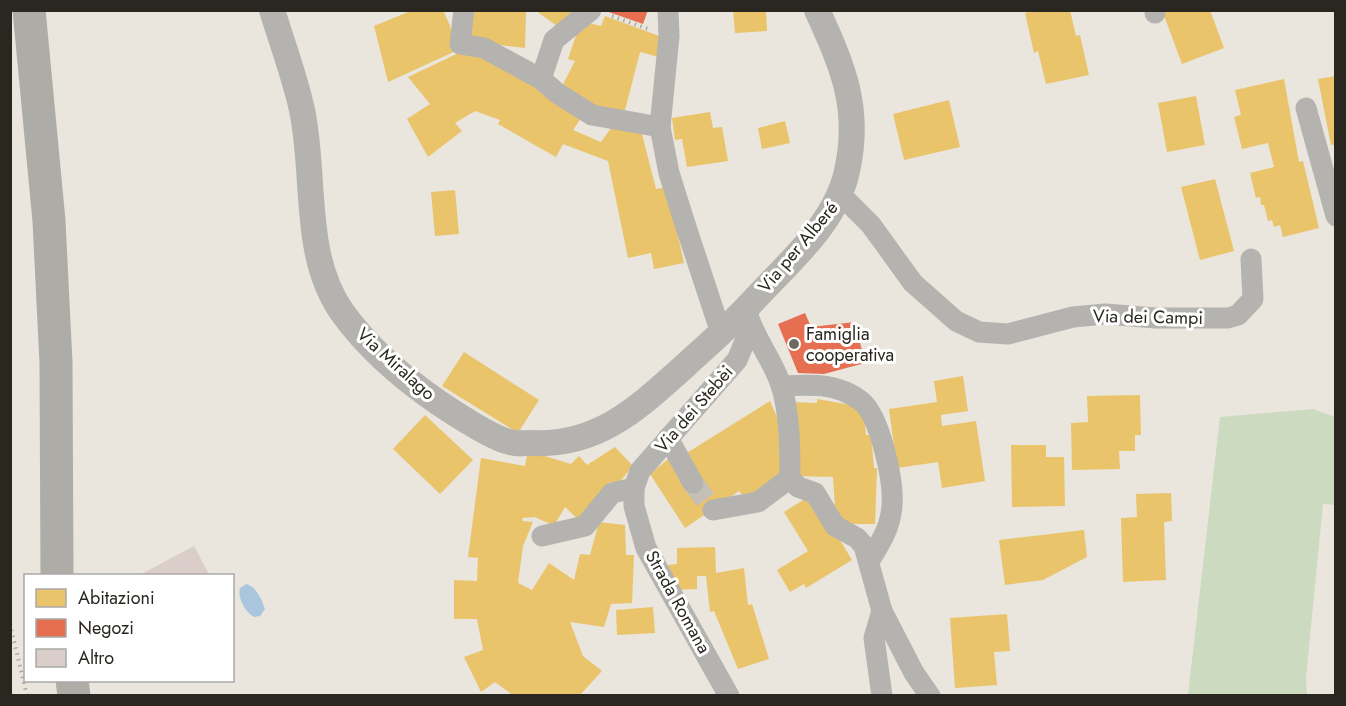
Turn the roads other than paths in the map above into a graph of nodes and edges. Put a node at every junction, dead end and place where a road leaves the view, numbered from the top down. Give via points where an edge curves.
1 (29, 10) edge
2 (272, 10) edge
3 (464, 10) edge
4 (668, 10) edge
5 (817, 10) edge
6 (599, 12) edge
7 (541, 79) junction
8 (1306, 108) dead end
9 (660, 127) junction
10 (841, 195) junction
11 (1335, 216) edge
12 (1251, 259) dead end
13 (749, 318) junction
14 (721, 333) junction
15 (781, 386) junction
16 (668, 438) junction
17 (790, 478) junction
18 (693, 483) tunnel mouth
19 (634, 497) junction
20 (713, 510) dead end
21 (542, 536) dead end
22 (870, 560) junction
23 (57, 574) edge
24 (882, 611) junction
25 (704, 649) junction
26 (716, 696) edge
27 (729, 696) edge
28 (882, 696) edge
29 (930, 696) edge

1 - 23 main road via 50,221 56,363
2 - 14 street, Via Miralago via 302,110 315,235 324,274 341,311 368,342 448,410 509,442 552,444 594,434 632,413
3 - 7 street via 460,44 484,48
4 - 9 street
5 - 10 street, Via per Alberé via 840,60 854,120
6 - 7 street via 554,40
7 - 9 street via 592,115
8 - 11 street
9 - 14 street via 669,173
10 - 12 street, Via dei Campi via 872,225 913,283 956,321 979,332 1008,334 1073,317 1105,314 1228,318 1238,315 1253,299
10 - 13 street, Via per Alberé
13 - 14 street, Via per Alberé
13 - 15 street
13 - 16 street, Via dei Stebèi via 737,360
15 - 17 street via 790,445
15 - 22 street via 829,385 862,402 872,413 889,474 892,504 886,534
16 - 18 street
16 - 19 street, Via dei Stebèi via 640,471
17 - 20 street via 758,502
17 - 22 street via 798,487 815,493 835,526 857,538
19 - 21 street via 612,493 585,526
19 - 25 street, Strada Romana via 646,548
22 - 24 street
24 - 28 street via 874,638
24 - 29 street
25 - 26 street
25 - 27 street, Strada Romana

